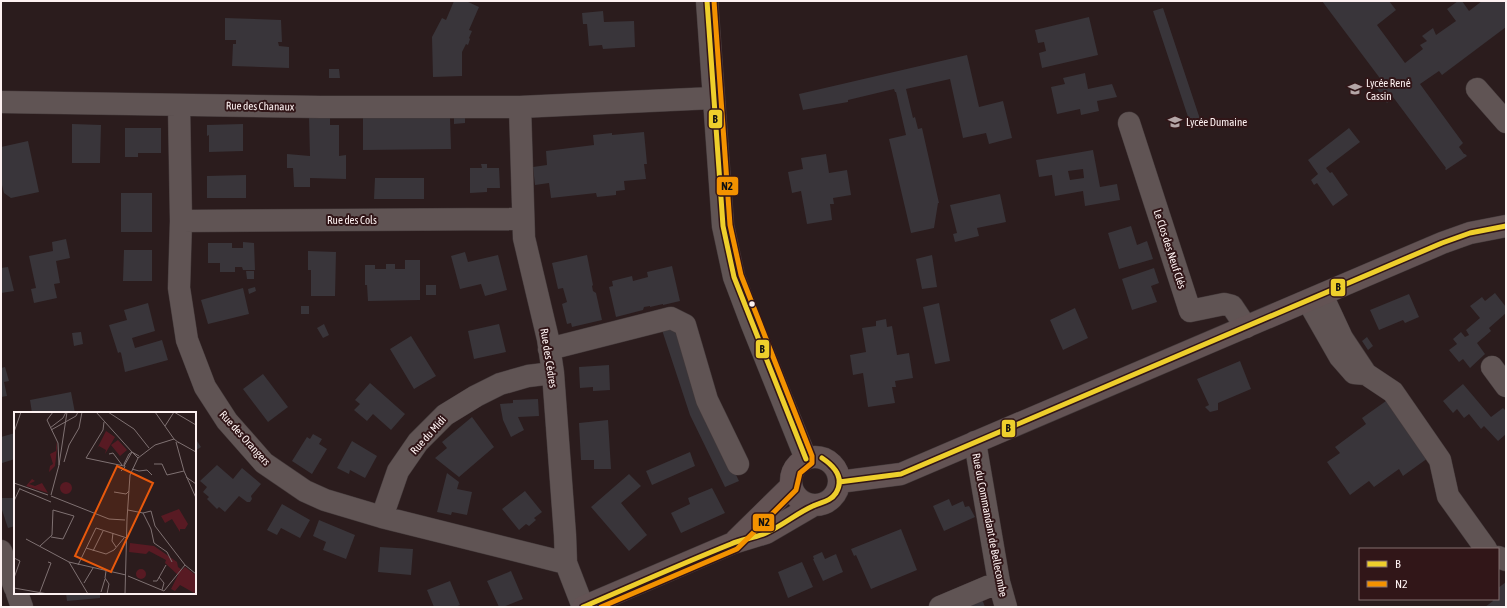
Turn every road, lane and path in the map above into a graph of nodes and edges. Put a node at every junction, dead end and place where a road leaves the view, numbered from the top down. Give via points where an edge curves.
1 (707, 1) edge
2 (1477, 89) dead end
3 (714, 98) junction
4 (1, 102) edge
5 (179, 105) junction
6 (520, 107) junction
7 (1506, 122) edge
8 (1129, 123) dead end
9 (523, 219) junction
10 (181, 221) junction
11 (1506, 226) edge
12 (1315, 298) junction
13 (1246, 327) junction
14 (549, 349) junction
15 (1492, 367) dead end
16 (553, 373) junction
17 (1506, 386) edge
18 (974, 442) junction
19 (806, 459) junction
20 (738, 464) dead end
21 (839, 482) junction
22 (791, 486) junction
23 (814, 505) junction
24 (382, 516) junction
25 (733, 543) junction
26 (1485, 548) edge
27 (1, 551) edge
28 (566, 563) junction
29 (1000, 582) junction
30 (14, 585) edge
31 (17, 594) edge
32 (22, 607) edge
33 (583, 607) edge
34 (940, 607) edge
35 (1006, 607) edge

1 - 3 street
2 - 7 street
3 - 6 street, Rue des Chanaux
3 - 19 street via 723,226 734,277
4 - 5 street, Rue des Chanaux
5 - 6 street, Rue des Chanaux via 321,108
5 - 10 street, Rue des Orangers
6 - 9 street, Rue des Cèdres
8 - 13 street, Le Clos des Neuf Clés via 1190,311 1224,304 1232,306
9 - 10 street, Rue des Cols
9 - 14 street, Rue des Cèdres via 524,238
10 - 24 street, Rue des Orangers via 179,288 187,340 205,387 227,420 264,463 305,491 325,500
11 - 12 main road via 1470,233 1442,243
12 - 13 main road
12 - 26 street via 1340,357 1354,373 1366,374 1393,392 1440,460 1448,496
13 - 18 main road
14 - 16 street, Rue des Cèdres
14 - 20 street via 671,318 685,325 707,400
15 - 17 street
16 - 24 street, Rue du Midi via 528,376 500,384 445,415 418,442 398,471
16 - 28 street, Rue des Cèdres
18 - 21 main road via 901,474
18 - 29 street, Rue du Commandant de Bellecombe
19 - 21 main road via 814,457 829,461 835,467
19 - 22 main road via 792,473
21 - 23 main road via 838,489 828,501
22 - 23 main road via 799,500
22 - 25 main road
23 - 25 main road via 766,533
24 - 28 street, Rue des Orangers
25 - 33 main road
27 - 30 street
28 - 33 street, Rue des Cèdres
29 - 34 street
29 - 35 street, Rue du Commandant de Bellecombe
31 - 32 street

